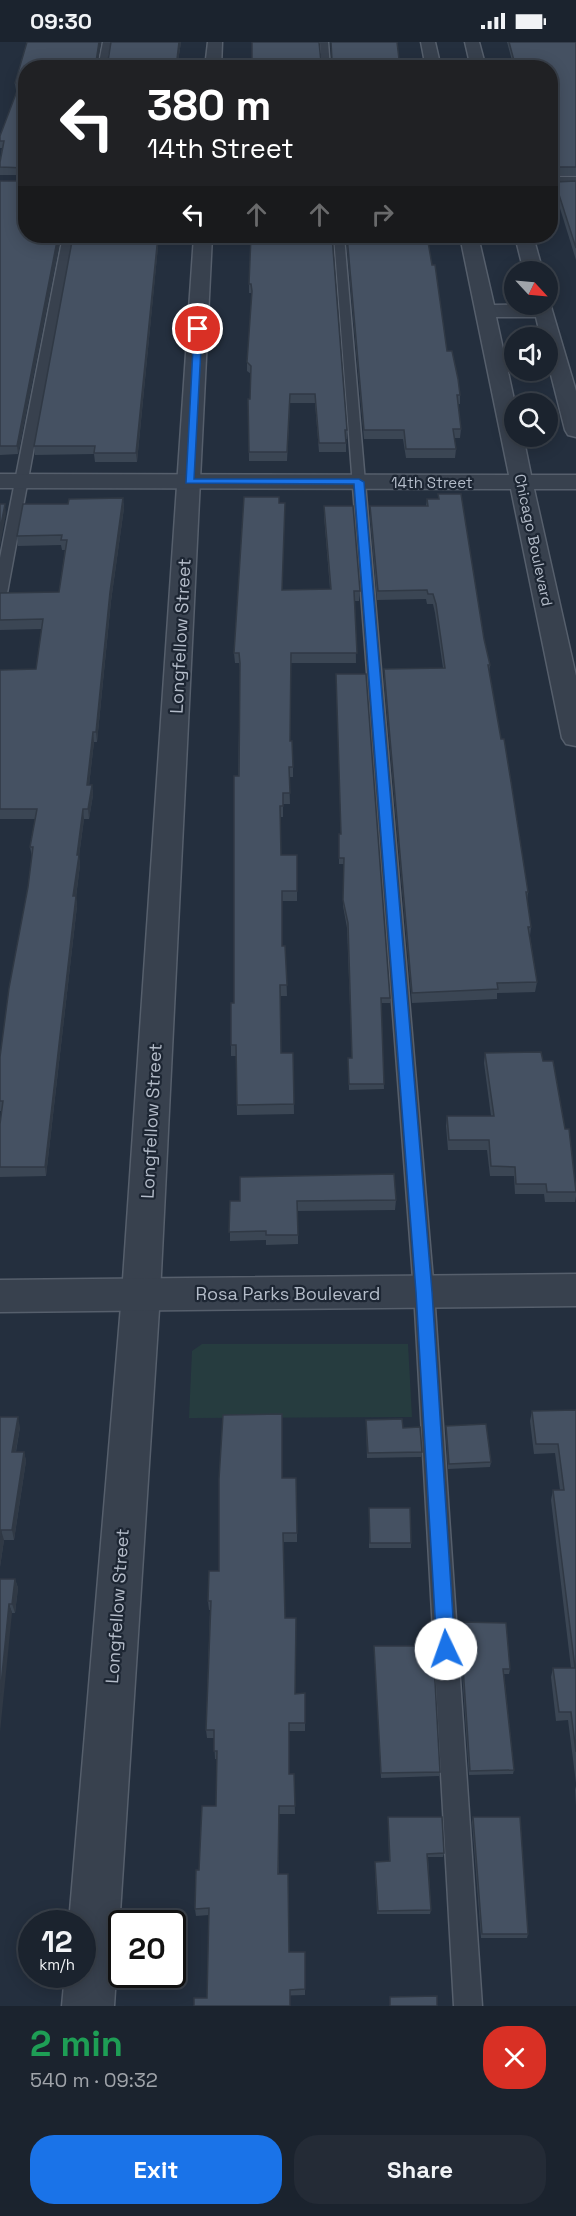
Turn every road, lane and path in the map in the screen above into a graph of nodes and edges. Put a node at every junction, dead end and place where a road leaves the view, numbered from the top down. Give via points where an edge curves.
1 (107, 42) edge
2 (215, 42) edge
3 (324, 42) edge
4 (428, 42) edge
5 (472, 42) edge
6 (104, 60) edge
7 (214, 60) edge
8 (325, 60) edge
9 (432, 60) edge
10 (477, 60) edge
11 (558, 182) edge
12 (576, 182) edge
13 (66, 243) edge
14 (203, 243) edge
15 (340, 243) edge
16 (470, 243) edge
17 (526, 243) edge
18 (531, 261) edge
19 (504, 310) edge
20 (485, 311) junction
21 (545, 315) edge
22 (576, 430) edge
23 (11, 481) edge
24 (189, 481) junction
25 (359, 482) junction
26 (521, 482) junction
27 (576, 482) edge
28 (0, 593) edge
29 (576, 738) edge
30 (576, 1290) edge
31 (424, 1292) junction
32 (141, 1294) junction
33 (0, 1296) edge
34 (88, 2006) edge
35 (468, 2006) edge

1 - 6 lane
2 - 7 street
3 - 8 lane
4 - 9 street
5 - 10 street
11 - 12 street
13 - 23 lane
14 - 24 street, Longfellow Street
15 - 25 lane
16 - 20 street, Chicago Boulevard
17 - 18 street
19 - 20 street
20 - 26 street, Chicago Boulevard
21 - 22 street
23 - 24 street, 14th Street
23 - 28 lane
24 - 25 street, 14th Street
24 - 32 street, Longfellow Street
25 - 26 street, 14th Street
25 - 31 lane
26 - 27 street, 14th Street
26 - 29 street, Chicago Boulevard
30 - 31 street, Rosa Parks Boulevard
31 - 32 street, Rosa Parks Boulevard
31 - 35 lane
32 - 33 street, Rosa Parks Boulevard
32 - 34 street, Longfellow Street

